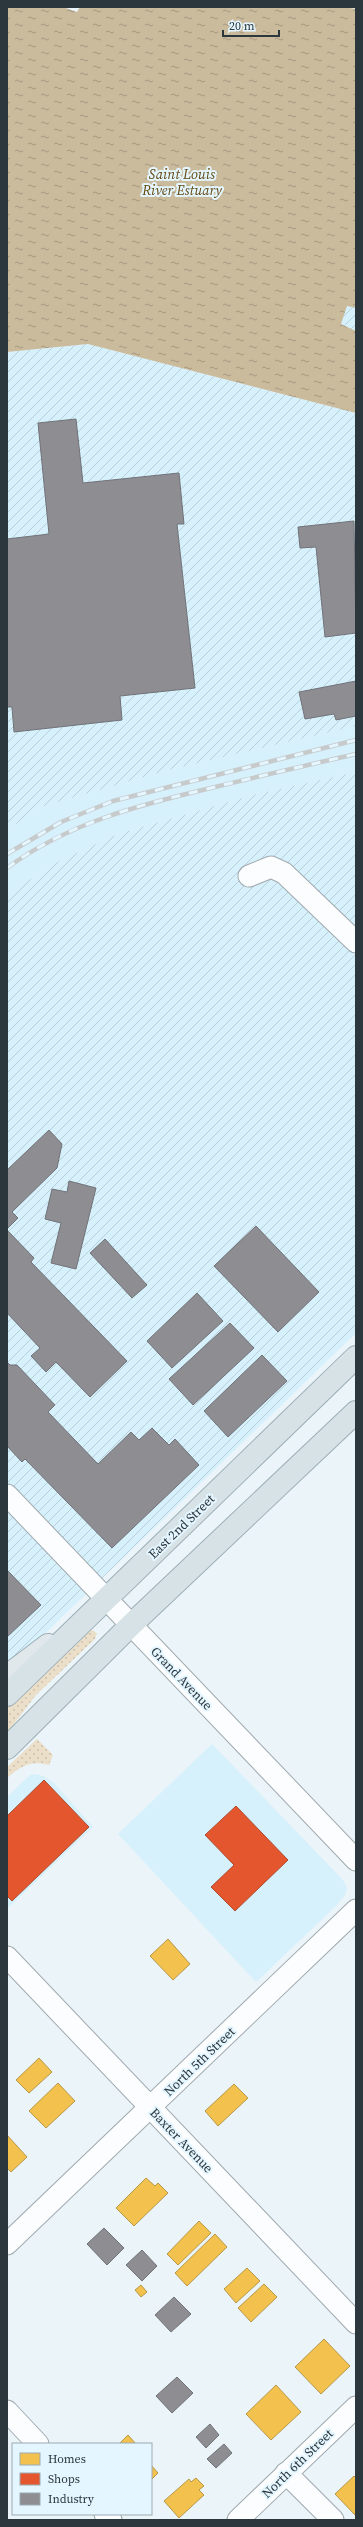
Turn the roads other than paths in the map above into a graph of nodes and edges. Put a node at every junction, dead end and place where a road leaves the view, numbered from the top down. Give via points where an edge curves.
1 (249, 876) dead end
2 (356, 942) edge
3 (356, 1357) edge
4 (356, 1412) edge
5 (7, 1495) edge
6 (98, 1606) junction
7 (131, 1625) junction
8 (7, 1676) edge
9 (7, 1695) edge
10 (7, 1748) edge
11 (356, 1860) edge
12 (356, 1910) edge
13 (7, 1957) edge
14 (150, 2107) junction
15 (7, 2244) edge
16 (356, 2322) edge
17 (356, 2407) edge
18 (7, 2411) edge
19 (37, 2443) edge
20 (286, 2473) junction
21 (238, 2520) edge
22 (333, 2520) edge

1 - 2 street via 271,866 284,873
3 - 6 highway, East 2nd Street
4 - 7 highway
5 - 6 street, Grand Avenue
6 - 7 street, Grand Avenue
6 - 8 main road
6 - 9 highway, East 2nd Street
7 - 10 highway
7 - 11 street, Grand Avenue
12 - 14 street, North 5th Street
13 - 14 street, Baxter Avenue
14 - 15 street, North 5th Street
14 - 16 street, Baxter Avenue
17 - 20 street, North 6th Street
18 - 19 street
20 - 21 street, North 6th Street
20 - 22 street

